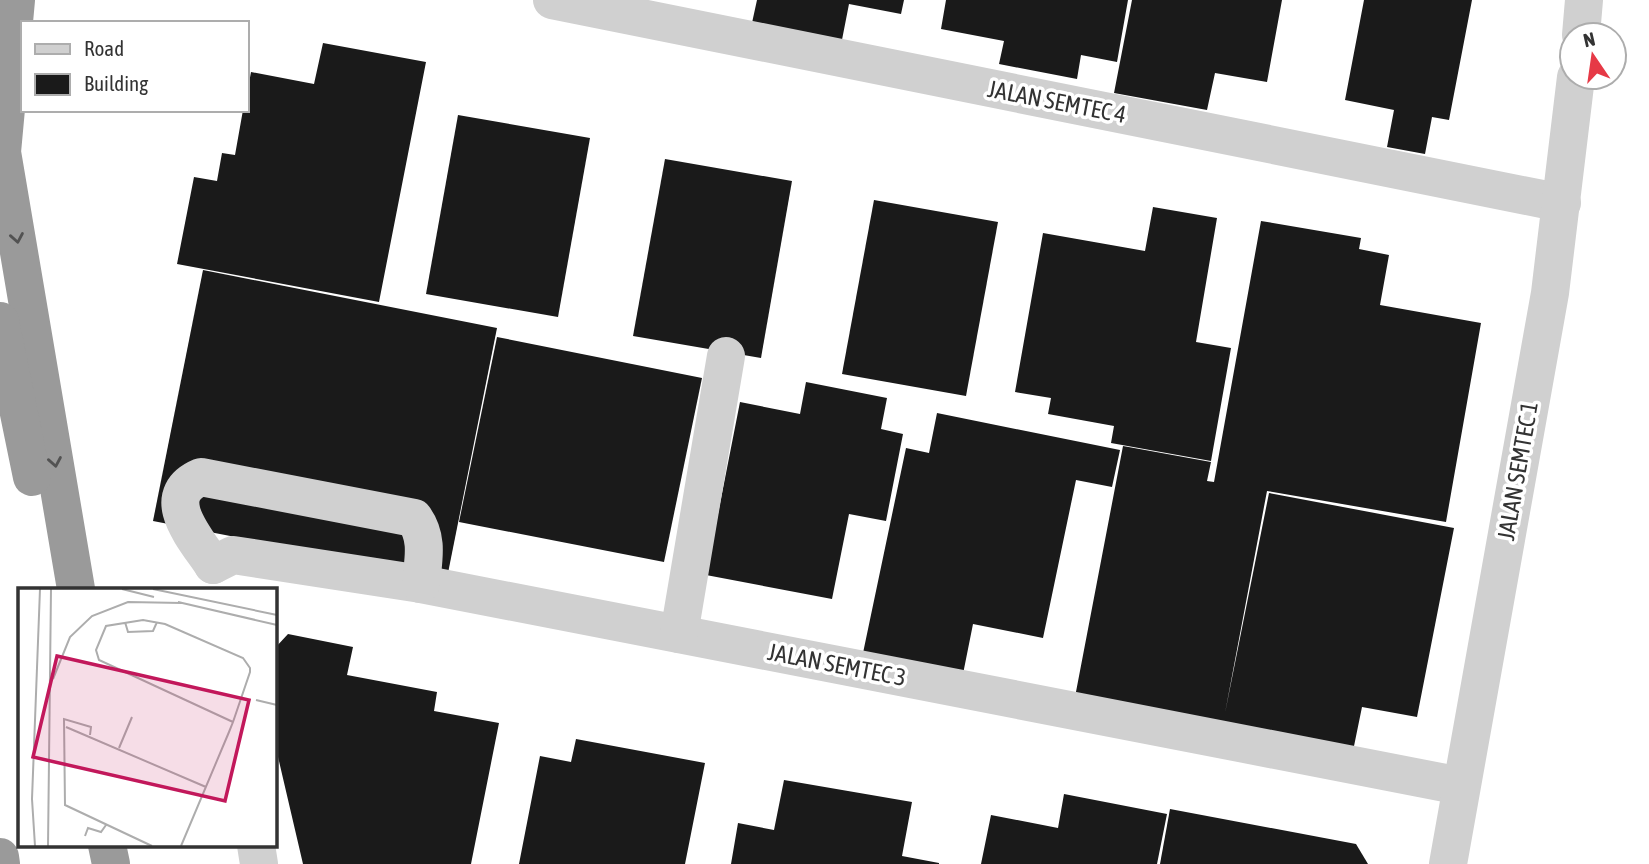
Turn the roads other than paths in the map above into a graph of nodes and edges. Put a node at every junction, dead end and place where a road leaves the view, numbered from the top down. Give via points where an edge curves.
1 (16, 0) edge
2 (552, 0) edge
3 (1584, 0) edge
4 (1582, 21) edge
5 (1574, 91) edge
6 (1562, 203) junction
7 (0, 321) edge
8 (726, 356) dead end
9 (211, 577) edge
10 (421, 584) junction
11 (54, 588) edge
12 (76, 588) edge
13 (679, 634) junction
14 (1461, 786) junction
15 (107, 846) edge
16 (256, 846) edge
17 (0, 858) edge
18 (1, 864) edge
19 (111, 864) edge
20 (259, 864) edge
21 (1448, 864) edge

1 -> 12 highway via 2,152
2 - 6 street, JALAN SEMTEC 4
3 - 4 street
5 - 6 street, JALAN SEMTEC 1
6 - 14 street, JALAN SEMTEC 1 via 1550,293
7 - 11 highway
8 - 13 street
9 - 10 street, JALAN SEMTEC 3 via 233,555
9 - 10 street via 183,520 179,500 189,482 201,477 414,518 424,543
10 - 13 street, JALAN SEMTEC 3
13 - 14 street, JALAN SEMTEC 3
14 - 21 street, JALAN SEMTEC 1
15 - 19 highway
16 - 20 street
17 - 18 highway

